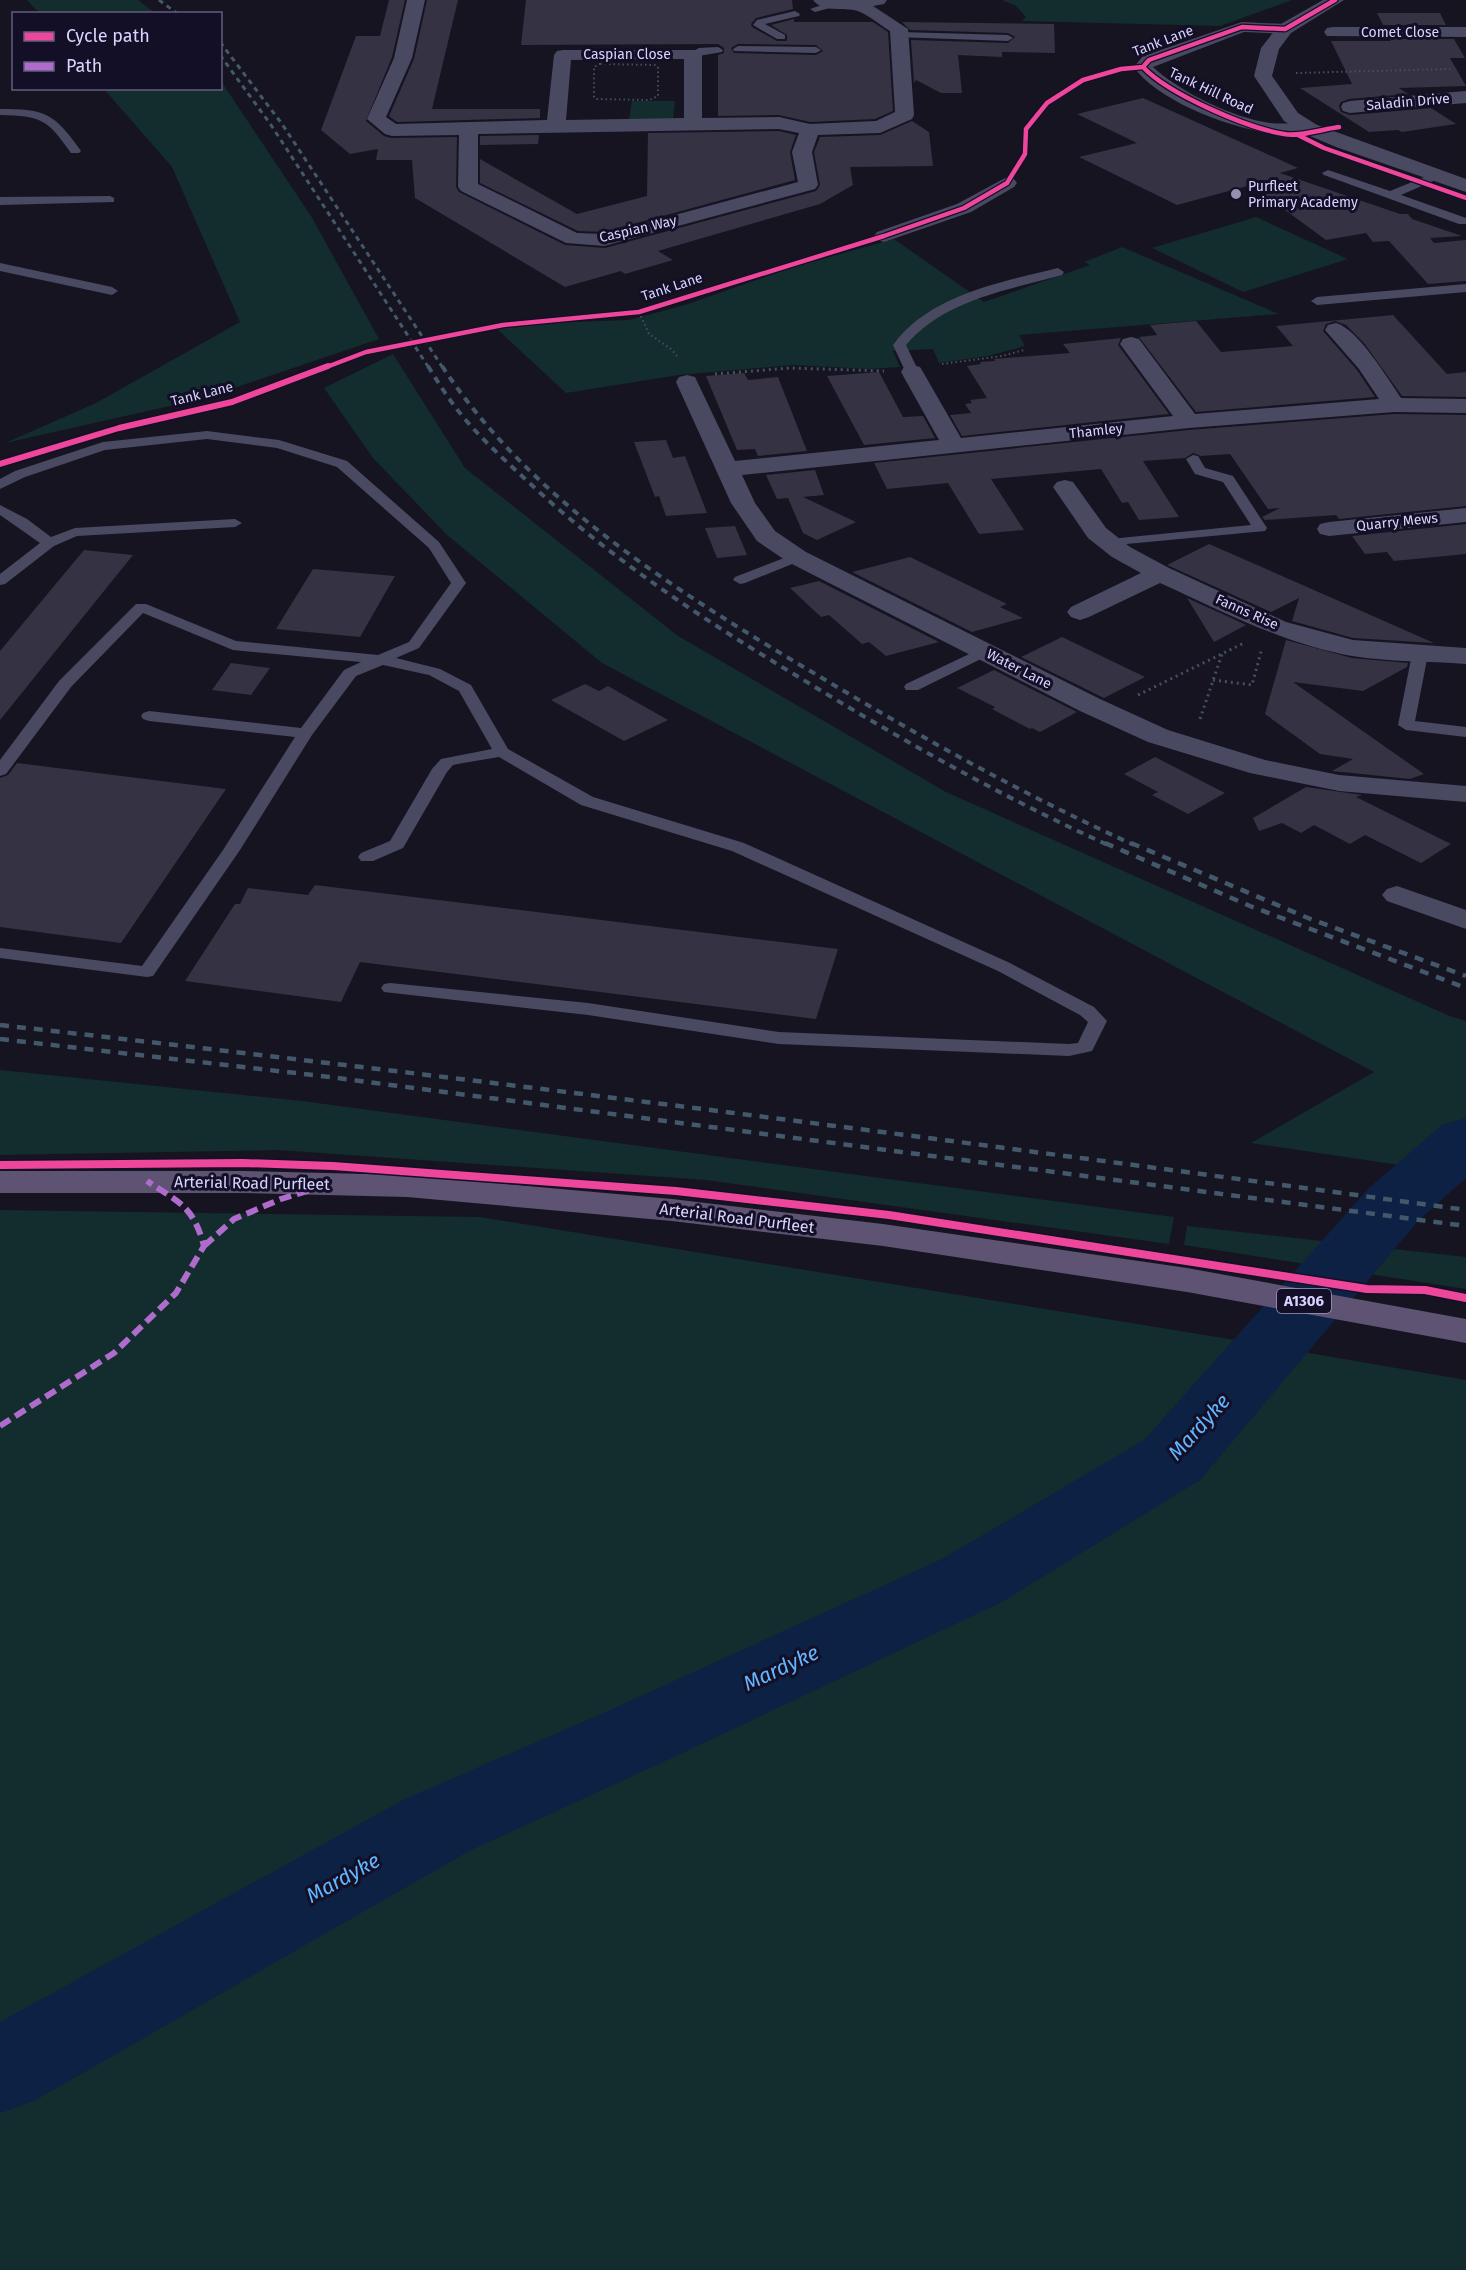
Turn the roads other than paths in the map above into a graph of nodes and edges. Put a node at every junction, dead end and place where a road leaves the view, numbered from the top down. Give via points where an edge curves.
1 (416, 0) edge
2 (878, 0) edge
3 (1335, 0) edge
4 (823, 4) edge
5 (859, 5) junction
6 (795, 14) dead end
7 (747, 16) dead end
8 (761, 22) junction
9 (1285, 29) junction
10 (1333, 32) dead end
11 (1466, 32) edge
12 (900, 35) junction
13 (781, 37) dead end
14 (1008, 38) dead end
15 (718, 50) dead end
16 (738, 50) dead end
17 (816, 50) dead end
18 (693, 54) junction
19 (1143, 67) joint
20 (1461, 85) edge
21 (1350, 107) dead end
22 (0, 112) edge
23 (693, 124) junction
24 (556, 125) junction
25 (469, 129) junction
26 (1310, 129) junction
27 (810, 130) junction
28 (75, 151) dead end
29 (1328, 173) dead end
30 (1436, 176) junction
31 (1007, 183) dead end
32 (1466, 186) edge
33 (1390, 195) junction
34 (110, 200) dead end
35 (0, 201) edge
36 (1464, 220) edge
37 (1439, 228) dead end
38 (884, 236) dead end
39 (0, 267) edge
40 (1058, 272) dead end
41 (1466, 288) edge
42 (112, 291) dead end
43 (1317, 301) dead end
44 (1336, 330) dead end
45 (1131, 344) dead end
46 (911, 370) joint
47 (687, 379) road end
48 (1394, 405) junction
49 (1466, 406) edge
50 (1189, 421) junction
51 (953, 446) junction
52 (1193, 459) dead end
53 (728, 469) junction
54 (0, 485) edge
55 (1065, 487) dead end
56 (0, 509) edge
57 (1466, 515) edge
58 (235, 523) dead end
59 (1329, 529) dead end
60 (50, 543) junction
61 (1110, 543) junction
62 (797, 557) junction
63 (1160, 573) junction
64 (0, 580) edge
65 (740, 580) dead end
66 (1080, 612) dead end
67 (984, 652) junction
68 (1420, 654) junction
69 (1466, 656) edge
70 (383, 660) junction
71 (912, 687) dead end
72 (149, 716) dead end
73 (1466, 732) edge
74 (305, 733) junction
75 (502, 752) junction
76 (0, 771) edge
77 (1463, 801) edge
78 (367, 857) dead end
79 (1397, 895) dead end
80 (1461, 909) edge
81 (0, 952) edge
82 (390, 988) dead end
83 (0, 1182) edge
84 (1466, 1331) edge

1 - 25 street via 403,58 376,119 392,130
2 - 5 street
3 - 9 street, Tank Hill Road
4 - 5 street
5 - 12 street via 899,29
6 - 8 lane
7 - 8 lane
8 - 13 lane via 758,25
9 - 19 street, Tank Lane via 1242,27 1149,60
9 - 26 street, Tank Hill Road via 1270,48 1263,76 1291,117
10 - 11 street, Comet Close
12 - 14 lane
12 - 27 street via 905,115 880,127
15 - 18 lane
16 - 17 lane
18 - 23 street, Caspian Close
18 - 24 street, Caspian Close via 563,55
19 - 26 street, Tank Hill Road via 1169,88 1244,123 1271,129
20 - 21 street, Saladin Drive
22 - 28 lane via 34,112 54,121
23 - 24 street
23 - 27 street via 779,123
24 - 25 street
25 - 27 street, Caspian Way via 468,187 573,239 604,240 808,185 802,152
26 - 30 street, Tank Hill Road
29 - 33 lane
30 - 32 street, Tank Hill Road
30 - 33 lane
31 - 38 street via 964,208
33 - 36 lane
34 - 35 lane
36 - 37 lane
39 - 42 lane
40 - 46 lane via 931,316 907,333 899,345
41 - 43 lane
44 - 48 street via 1368,365
45 - 50 street
46 - 51 street
47 - 53 street, Water Lane
48 - 49 street, Thamley
48 - 50 street, Thamley
50 - 51 street, Thamley
51 - 53 street, Thamley
52 - 61 lane via 1200,471 1228,480 1260,528
53 - 62 street, Water Lane via 743,503 766,536
54 - 70 lane via 20,474 103,446 207,435 279,444 342,464 434,545 459,583 414,645
55 - 61 street, Fanns Rise via 1097,533
56 - 60 lane
57 - 59 street, Quarry Mews
58 - 60 lane via 75,531
60 - 64 lane
61 - 63 street, Fanns Rise
62 - 65 lane
62 - 67 street, Water Lane
63 - 66 street
63 - 68 street, Fanns Rise via 1272,629 1353,648
67 - 71 lane
67 - 77 street, Water Lane via 1158,736 1260,766 1339,783
68 - 69 street, Fanns Rise
68 - 73 lane via 1406,725
70 - 74 lane via 350,672
70 - 75 lane via 434,672 465,688
70 - 76 lane via 233,645 141,607 65,684
72 - 74 lane
74 - 81 lane via 147,972
75 - 78 lane via 447,762 397,844
75 - 82 lane via 586,801 738,847 851,896 1004,967 1087,1011 1098,1021 1085,1047 1069,1050 779,1038 588,1009
79 - 80 street
83 - 84 main road, Arterial Road Purfleet / A1306 via 407,1186 672,1210 883,1235 1187,1280

